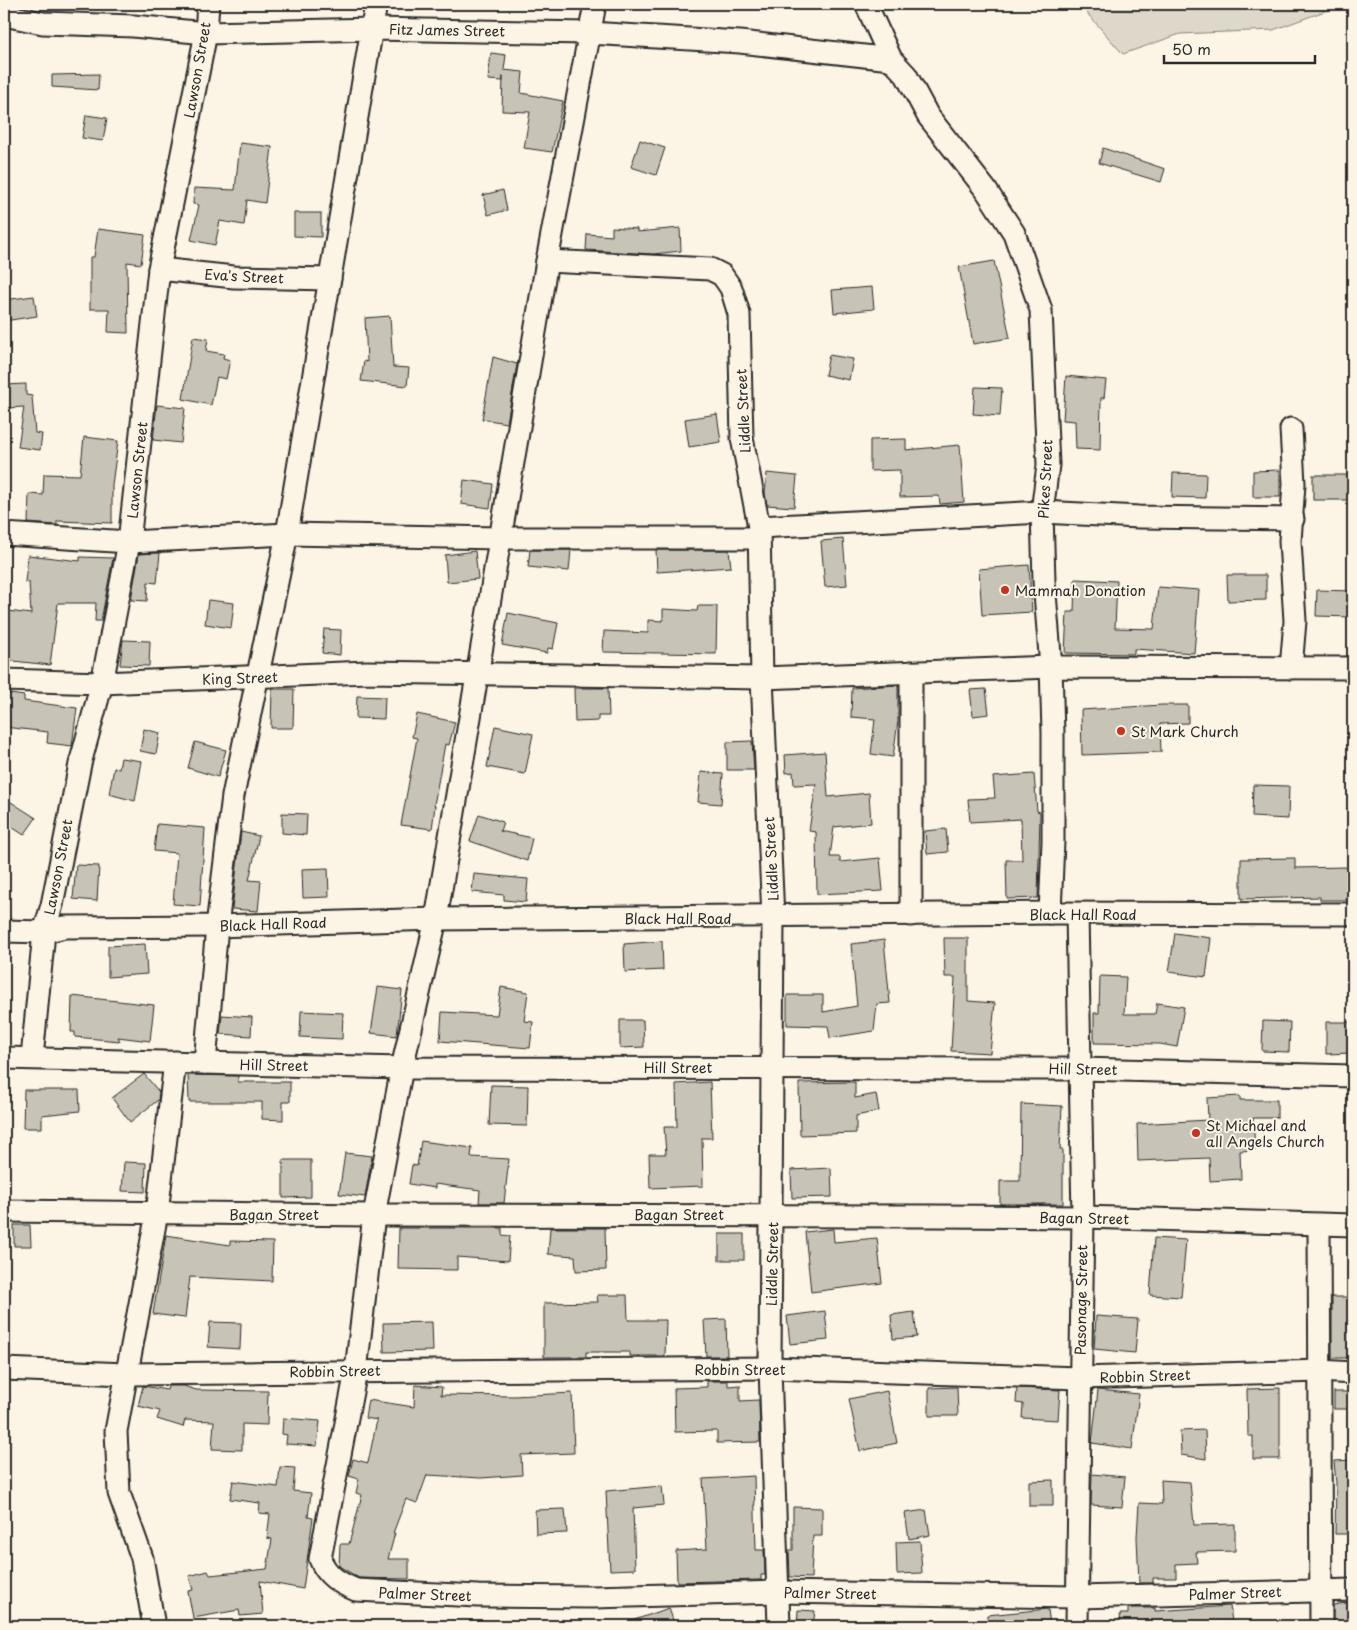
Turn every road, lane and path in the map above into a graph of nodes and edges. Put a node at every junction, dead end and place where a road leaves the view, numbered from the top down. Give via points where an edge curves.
1 (208, 4) edge
2 (376, 4) edge
3 (595, 4) edge
4 (866, 4) edge
5 (4, 15) edge
6 (373, 29) junction
7 (206, 33) junction
8 (589, 34) junction
9 (891, 59) junction
10 (546, 261) junction
11 (160, 269) junction
12 (330, 279) junction
13 (1290, 429) dead end
14 (1042, 512) junction
15 (1293, 519) junction
16 (758, 532) junction
17 (4, 534) edge
18 (287, 534) junction
19 (500, 538) junction
20 (129, 542) junction
21 (1052, 667) junction
22 (1291, 668) junction
23 (1353, 668) edge
24 (911, 672) junction
25 (476, 675) junction
26 (259, 677) junction
27 (762, 678) junction
28 (4, 680) edge
29 (102, 683) junction
30 (1050, 913) junction
31 (1077, 914) junction
32 (1353, 914) edge
33 (910, 916) junction
34 (774, 917) junction
35 (436, 918) junction
36 (217, 926) junction
37 (4, 931) edge
38 (44, 932) junction
39 (4, 1058) edge
40 (32, 1058) junction
41 (175, 1062) junction
42 (205, 1063) junction
43 (774, 1067) junction
44 (402, 1068) junction
45 (1080, 1069) junction
46 (1353, 1076) edge
47 (4, 1211) edge
48 (157, 1213) junction
49 (773, 1214) junction
50 (374, 1215) junction
51 (1083, 1217) junction
52 (1353, 1225) edge
53 (1319, 1226) junction
54 (770, 1368) junction
55 (4, 1369) edge
56 (356, 1370) junction
57 (1320, 1371) junction
58 (1353, 1373) edge
59 (126, 1374) junction
60 (1080, 1378) junction
61 (1321, 1590) junction
62 (1353, 1590) edge
63 (778, 1592) junction
64 (1077, 1597) junction
65 (154, 1626) edge
66 (779, 1626) edge
67 (1077, 1626) edge
68 (1321, 1626) edge

1 - 7 street, Lawson Street
2 - 6 street
3 - 8 street
4 - 9 street, Pikes Street
5 - 7 street, Fitz James Street via 43,23 133,26
6 - 7 street, Fitz James Street
6 - 8 street, Fitz James Street
6 - 12 street
7 - 11 street, Lawson Street
8 - 9 street, Fitz James Street via 740,42
8 - 10 street
9 - 14 street, Pikes Street via 906,75 928,116 986,190 1014,233 1041,310 1048,465
10 - 16 street, Liddle Street via 710,269 722,276 731,288 739,314 742,438
10 - 19 street
11 - 12 street, Eva's Street via 234,277
11 - 20 street, Lawson Street
12 - 18 street
13 - 15 street
14 - 15 street
14 - 16 street
14 - 21 street, Pikes Street
15 - 22 street via 1290,541 1295,622
16 - 19 street
16 - 27 street, Liddle Street
17 - 20 street
18 - 19 street
18 - 20 street
18 - 26 street
19 - 25 street
20 - 29 street, Lawson Street
21 - 22 street, King Street
21 - 24 street, King Street
21 - 30 street, Pikes Street
22 - 23 street, King Street
24 - 27 street, King Street
24 - 33 street
25 - 26 street, King Street via 367,672
25 - 27 street, King Street
25 - 35 street
26 - 29 street, King Street
26 - 36 street via 234,796
27 - 34 street, Liddle Street
28 - 29 street, King Street
29 - 38 street, Lawson Street via 80,764
30 - 31 street, Black Hall Road
30 - 33 street, Black Hall Road
31 - 32 street, Black Hall Road
31 - 45 street, Pasonage Street
33 - 34 street, Black Hall Road
34 - 35 street, Black Hall Road
34 - 43 street, Liddle Street
35 - 36 street, Black Hall Road
35 - 44 street
36 - 38 street, Black Hall Road via 64,927
36 - 42 street
37 - 38 street, Black Hall Road
38 - 40 street, Lawson Street
39 - 40 street, Hill Street
40 - 41 street, Hill Street
41 - 42 street, Hill Street
41 - 48 street
42 - 44 street, Hill Street
43 - 44 street, Hill Street
43 - 45 street, Hill Street
43 - 49 street, Liddle Street
44 - 50 street
45 - 46 street, Hill Street
45 - 51 street, Pasonage Street
47 - 48 street, Bagan Street
48 - 50 street, Bagan Street
48 - 59 street
49 - 50 street, Bagan Street
49 - 51 street, Bagan Street
49 - 54 street, Liddle Street
50 - 56 street
51 - 53 street, Bagan Street
51 - 60 street, Pasonage Street
52 - 53 street, Bagan Street
53 - 57 street
54 - 56 street, Robbin Street
54 - 60 street, Robbin Street
54 - 63 street, Liddle Street
55 - 59 street, Robbin Street
56 - 59 street, Robbin Street
56 - 63 street, Palmer Street via 320,1559 325,1570 340,1584 356,1590 584,1597
57 - 58 street, Robbin Street
57 - 60 street, Robbin Street
57 - 61 street
59 - 65 street via 116,1431 118,1493 142,1558
60 - 64 street, Pasonage Street
61 - 62 street, Palmer Street
61 - 64 street, Palmer Street
61 - 68 street
63 - 64 street, Palmer Street
63 - 66 street, Liddle Street
64 - 67 street, Pasonage Street

